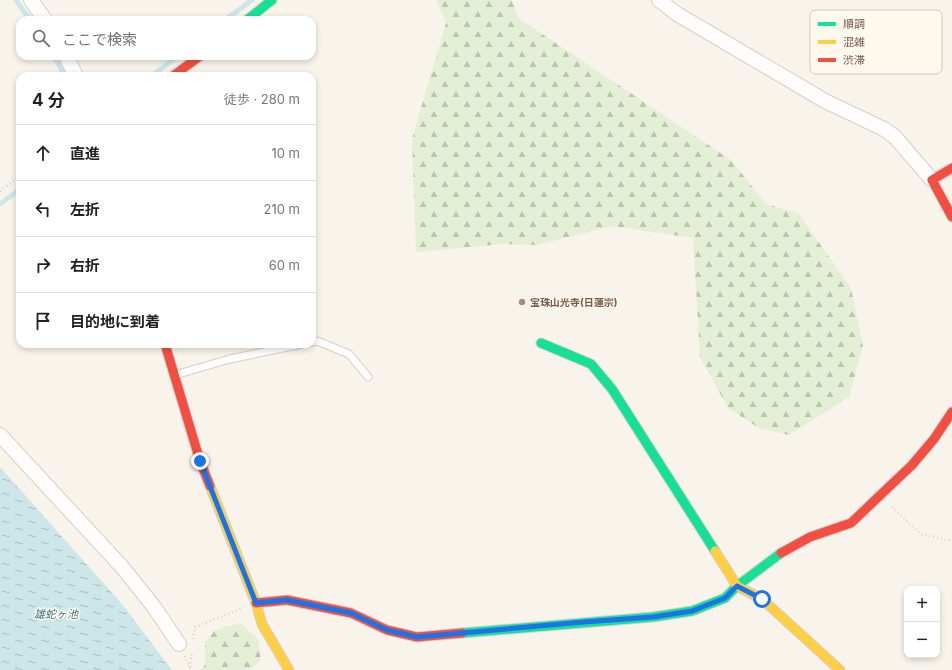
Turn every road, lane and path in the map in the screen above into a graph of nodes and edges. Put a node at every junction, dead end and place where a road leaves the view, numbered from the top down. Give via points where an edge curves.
1 (31, 0) edge
2 (272, 0) edge
3 (659, 0) edge
4 (42, 16) edge
5 (252, 16) edge
6 (68, 60) edge
7 (195, 60) edge
8 (74, 72) edge
9 (178, 72) edge
10 (952, 168) edge
11 (16, 179) edge
12 (932, 180) junction
13 (0, 191) edge
14 (952, 217) edge
15 (316, 340) edge
16 (541, 343) dead end
17 (166, 348) edge
18 (283, 348) edge
19 (175, 375) junction
20 (368, 377) dead end
21 (952, 412) edge
22 (0, 435) edge
23 (880, 496) junction
24 (952, 541) edge
25 (737, 586) junction
26 (256, 603) junction
27 (195, 627) dead end
28 (179, 644) dead end
29 (289, 670) edge
30 (840, 670) edge

1 - 4 street
2 - 5 street
3 - 12 street via 677,14 825,101 884,129 895,137
6 - 8 street
7 - 9 street
10 - 12 street
11 - 13 path
12 - 14 street
15 - 20 lane via 349,354
16 - 25 street via 591,364 612,389
17 - 19 street
18 - 19 lane via 230,359
19 - 26 street via 200,461
21 - 23 street via 934,440
22 - 28 street via 123,568 154,606
23 - 24 path via 922,534
23 - 25 street via 851,523 803,540 776,556
25 - 26 street via 725,598 692,611 653,617 417,637 387,630 351,613 287,600
25 - 30 street via 762,599
26 - 27 path
26 - 29 street via 262,624

